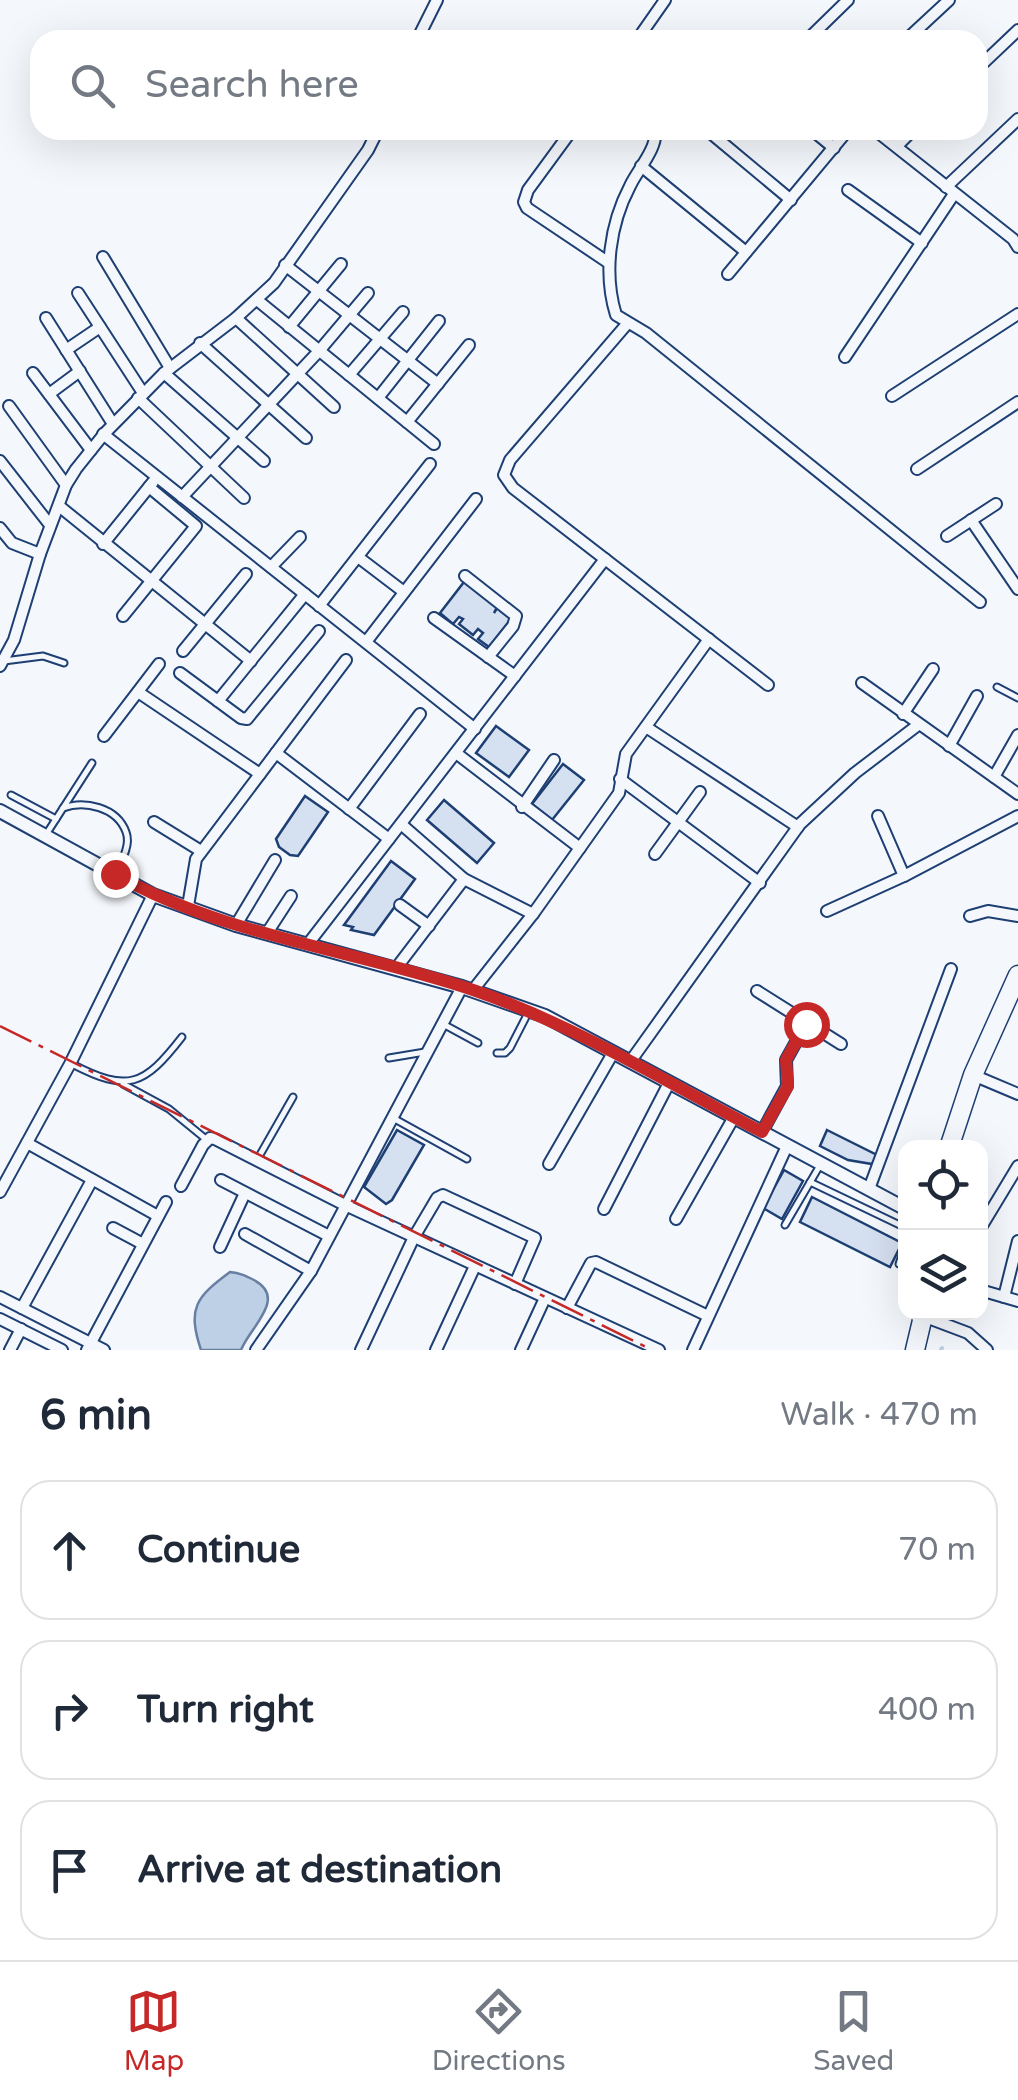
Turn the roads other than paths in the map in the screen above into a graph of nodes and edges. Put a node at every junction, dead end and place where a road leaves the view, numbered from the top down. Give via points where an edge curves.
1 (438, 0) edge
2 (666, 0) edge
3 (848, 0) edge
4 (949, 0) edge
5 (423, 30) edge
6 (644, 30) edge
7 (817, 30) edge
8 (917, 30) edge
9 (1018, 30) edge
10 (988, 58) edge
11 (1018, 120) edge
12 (373, 140) edge
13 (565, 140) edge
14 (655, 140) edge
15 (718, 140) edge
16 (824, 140) edge
17 (840, 140) edge
18 (888, 140) edge
19 (902, 140) edge
20 (896, 146) junction
21 (834, 148) junction
22 (641, 166) junction
23 (848, 190) dead end
24 (950, 190) junction
25 (790, 200) junction
26 (922, 243) junction
27 (1018, 247) edge
28 (746, 252) junction
29 (103, 257) dead end
30 (609, 263) junction
31 (341, 264) dead end
32 (285, 265) junction
33 (728, 274) dead end
34 (319, 291) junction
35 (78, 292) dead end
36 (368, 293) dead end
37 (256, 300) junction
38 (403, 312) dead end
39 (1018, 314) edge
40 (349, 315) junction
41 (46, 318) dead end
42 (236, 318) junction
43 (439, 321) dead end
44 (627, 324) junction
45 (100, 327) junction
46 (289, 327) junction
47 (380, 339) junction
48 (200, 343) junction
49 (470, 345) dead end
50 (66, 350) junction
51 (319, 351) junction
52 (845, 357) dead end
53 (408, 361) junction
54 (167, 370) junction
55 (80, 371) junction
56 (34, 373) dead end
57 (296, 374) junction
58 (349, 375) junction
59 (438, 384) junction
60 (49, 394) junction
61 (140, 396) junction
62 (892, 396) dead end
63 (378, 398) junction
64 (1018, 402) edge
65 (267, 404) junction
66 (8, 406) dead end
67 (334, 407) dead end
68 (407, 422) junction
69 (114, 424) junction
70 (103, 434) junction
71 (236, 436) junction
72 (306, 438) dead end
73 (434, 444) dead end
74 (91, 450) junction
75 (0, 461) edge
76 (264, 461) dead end
77 (430, 464) dead end
78 (210, 467) junction
79 (916, 468) dead end
80 (157, 477) junction
81 (66, 485) junction
82 (149, 487) junction
83 (182, 497) junction
84 (244, 498) dead end
85 (476, 499) dead end
86 (996, 504) dead end
87 (59, 506) junction
88 (972, 520) junction
89 (50, 525) junction
90 (0, 528) edge
91 (947, 536) dead end
92 (300, 537) dead end
93 (104, 544) junction
94 (40, 554) junction
95 (358, 556) junction
96 (605, 559) junction
97 (271, 567) junction
98 (246, 574) dead end
99 (465, 576) dead end
100 (152, 582) junction
101 (1018, 588) edge
102 (404, 592) junction
103 (305, 594) junction
104 (980, 602) dead end
105 (320, 606) junction
106 (123, 616) dead end
107 (434, 618) dead end
108 (206, 625) junction
109 (320, 631) dead end
110 (709, 639) junction
111 (366, 642) junction
112 (183, 651) dead end
113 (488, 657) junction
114 (346, 660) dead end
115 (251, 661) junction
116 (2, 663) edge
117 (64, 663) dead end
118 (159, 664) dead end
119 (933, 669) dead end
120 (180, 673) dead end
121 (515, 676) junction
122 (862, 683) dead end
123 (768, 685) dead end
124 (997, 687) dead end
125 (138, 692) junction
126 (977, 696) dead end
127 (1018, 698) edge
128 (218, 701) junction
129 (420, 714) dead end
130 (903, 714) junction
131 (646, 726) junction
132 (918, 726) junction
133 (475, 729) junction
134 (1018, 735) edge
135 (104, 736) dead end
136 (949, 746) junction
137 (276, 753) junction
138 (456, 753) junction
139 (554, 760) dead end
140 (92, 763) dead end
141 (260, 774) junction
142 (994, 777) junction
143 (620, 779) junction
144 (700, 792) dead end
145 (1018, 794) edge
146 (11, 795) dead end
147 (522, 807) junction
148 (63, 808) junction
149 (349, 809) junction
150 (0, 811) edge
151 (878, 816) dead end
152 (1018, 816) edge
153 (56, 819) junction
154 (154, 822) dead end
155 (678, 822) junction
156 (401, 824) junction
157 (798, 827) junction
158 (46, 836) junction
159 (389, 839) junction
160 (580, 848) junction
161 (201, 851) junction
162 (655, 854) dead end
163 (275, 860) dead end
164 (115, 874) junction
165 (904, 876) junction
166 (464, 879) junction
167 (760, 883) junction
168 (153, 896) junction
169 (291, 896) dead end
170 (400, 905) dead end
171 (188, 906) junction
172 (827, 911) dead end
173 (533, 914) junction
174 (970, 916) dead end
175 (1018, 916) edge
176 (236, 925) junction
177 (429, 926) junction
178 (267, 933) junction
179 (308, 944) junction
180 (397, 968) junction
181 (951, 968) dead end
182 (1018, 974) edge
183 (468, 988) junction
184 (758, 990) dead end
185 (530, 1011) junction
186 (442, 1024) junction
187 (806, 1024) junction
188 (182, 1037) dead end
189 (478, 1043) dead end
190 (841, 1044) dead end
191 (428, 1052) junction
192 (613, 1052) junction
193 (496, 1053) dead end
194 (388, 1058) dead end
195 (630, 1062) junction
196 (70, 1064) junction
197 (973, 1075) junction
198 (120, 1082) junction
199 (668, 1082) junction
200 (1018, 1094) edge
201 (293, 1096) dead end
202 (734, 1117) junction
203 (393, 1118) junction
204 (762, 1132) junction
205 (207, 1140) junction
206 (952, 1140) edge
207 (27, 1143) junction
208 (787, 1146) junction
209 (467, 1158) dead end
210 (258, 1160) junction
211 (549, 1164) dead end
212 (820, 1164) junction
213 (1016, 1172) edge
214 (92, 1180) junction
215 (221, 1180) dead end
216 (810, 1182) junction
217 (181, 1186) dead end
218 (869, 1188) junction
219 (0, 1192) edge
220 (246, 1193) junction
221 (166, 1202) dead end
222 (898, 1204) edge
223 (345, 1205) junction
224 (862, 1206) junction
225 (604, 1208) dead end
226 (158, 1216) junction
227 (988, 1216) edge
228 (676, 1219) dead end
229 (785, 1224) dead end
230 (898, 1224) edge
231 (113, 1228) dead end
232 (246, 1234) dead end
233 (329, 1236) junction
234 (414, 1238) junction
235 (1018, 1241) edge
236 (143, 1244) junction
237 (220, 1247) dead end
238 (475, 1266) junction
239 (311, 1270) junction
240 (515, 1284) junction
241 (988, 1292) edge
242 (0, 1297) edge
243 (1004, 1297) junction
244 (545, 1298) junction
245 (1018, 1301) edge
246 (22, 1308) junction
247 (567, 1308) junction
248 (708, 1316) junction
249 (0, 1319) edge
250 (922, 1320) edge
251 (938, 1320) edge
252 (21, 1329) junction
253 (94, 1348) edge
254 (10, 1350) edge
255 (62, 1350) edge
256 (256, 1350) edge
257 (360, 1350) edge
258 (436, 1350) edge
259 (521, 1350) edge
260 (659, 1350) edge
261 (693, 1350) edge
262 (915, 1350) edge
263 (987, 1350) edge

1 - 5 street
2 - 6 street
3 - 7 street
4 - 8 street
9 - 10 street
11 - 24 street
12 - 32 street
13 - 30 street via 524,202
14 - 22 street
15 - 25 street
16 - 21 street
17 - 21 street
18 - 20 street
19 - 20 street
20 - 24 street
21 - 25 street
22 - 28 street
22 - 30 street via 617,218
23 - 26 street
24 - 26 street
24 - 27 street
25 - 28 street
26 - 52 street
28 - 33 street
29 - 54 street
30 - 44 street via 616,315
31 - 34 street
32 - 34 street
32 - 37 street
34 - 40 street
34 - 46 street
35 - 45 street
36 - 40 street
37 - 42 street
37 - 46 street
38 - 47 street
39 - 62 street
40 - 47 street
40 - 51 street
41 - 50 street
42 - 48 street
42 - 57 street
43 - 53 street
44 - 96 street via 504,474
44 - 104 street
45 - 50 street
45 - 61 street
46 - 51 street
47 - 53 street
47 - 58 street
48 - 54 street
48 - 65 street
49 - 59 street
50 - 55 street
51 - 57 street
51 - 58 street
53 - 59 street
53 - 63 street
54 - 61 street
54 - 71 street
55 - 60 street
55 - 69 street
56 - 60 street
57 - 65 street
57 - 67 street
58 - 63 street
59 - 68 street
60 - 74 street
61 - 69 street
61 - 78 street
63 - 68 street
64 - 79 street
65 - 71 street
65 - 72 street
66 - 81 street
68 - 73 street
69 - 70 street
70 - 74 street
70 - 80 street
71 - 76 street
71 - 78 street
74 - 81 street
75 - 89 street
77 - 95 street
78 - 83 street
78 - 84 street
80 - 82 street
80 - 83 street
81 - 87 street
82 - 93 street
82 - 100 street via 196,526
83 - 97 street
85 - 102 street
86 - 88 street
87 - 89 street
87 - 93 street
88 - 91 street
88 - 101 street
89 - 94 street
90 - 94 street via 12,543
92 - 97 street
93 - 100 street
94 - 116 street
95 - 102 street
95 - 105 street
96 - 110 street
96 - 121 street
97 - 103 street
98 - 108 street
99 - 113 street via 516,616
100 - 106 street
100 - 108 street
102 - 111 street
103 - 105 street
103 - 115 street
105 - 111 street
107 - 113 street
108 - 112 street
108 - 115 street
109 - 128 street via 246,719
110 - 123 street
110 - 131 street
111 - 133 street
113 - 121 street
114 - 137 street
115 - 128 street
116 - 117 lane via 43,656
118 - 125 street
119 - 130 street
120 - 128 street
121 - 133 street
122 - 130 street
124 - 127 lane
125 - 135 street
125 - 141 street
126 - 136 street
129 - 149 street
130 - 132 street
131 - 143 street via 626,754
131 - 157 street
132 - 136 street
132 - 157 street
133 - 138 street
134 - 142 street
136 - 142 street
137 - 141 street
137 - 149 street
138 - 147 street
138 - 156 street
139 - 147 street
140 - 148 lane
141 - 161 street
142 - 145 street
143 - 155 street
143 - 160 street via 619,792
144 - 155 street
146 - 153 lane
147 - 160 street
148 - 153 lane
148 - 164 lane via 84,804 120,822 127,842
149 - 159 street
150 - 158 street
151 - 165 street
152 - 165 street
153 - 158 lane
154 - 161 street
155 - 162 street
155 - 167 street
156 - 159 street
156 - 166 street
157 - 167 street
158 - 164 street
159 - 179 street
160 - 173 street
161 - 171 street
163 - 176 street
164 - 168 street
165 - 172 street
166 - 173 street
166 - 177 street
167 - 195 street
168 - 171 street
168 - 196 street
169 - 178 street
170 - 177 street
171 - 176 street
173 - 183 street
174 - 175 street
176 - 178 street
177 - 180 street
178 - 179 street
179 - 180 street
180 - 183 street
181 - 218 street
182 - 197 main road
183 - 185 street
183 - 186 street
184 - 187 street
185 - 192 street
185 - 193 lane via 506,1053
186 - 189 lane
186 - 191 street
187 - 190 street
187 - 204 street via 786,1060 788,1086
188 - 198 lane via 153,1070
191 - 194 lane
191 - 203 street
192 - 195 street
192 - 211 street
195 - 199 street
196 - 198 lane
196 - 207 street
197 - 200 street
197 - 206 main road
198 - 205 lane
199 - 202 street
199 - 225 street
201 - 210 lane
202 - 204 street
202 - 228 street
203 - 209 lane
203 - 223 street
204 - 208 street
205 - 210 street
205 - 217 street
207 - 214 street
207 - 219 street
208 - 212 street
208 - 248 street
210 - 223 street
212 - 216 lane
212 - 218 street
213 - 227 street
214 - 226 street
214 - 246 street
215 - 220 street
216 - 224 lane
216 - 229 lane
218 - 222 street
218 - 224 lane
220 - 233 street
220 - 237 street
221 - 226 street
223 - 233 street
223 - 234 street
224 - 230 lane
226 - 236 street
231 - 236 street
232 - 239 street
233 - 239 street
234 - 238 street
234 - 240 street via 437,1198 448,1195 535,1238
234 - 257 street
235 - 243 street
236 - 253 street
238 - 240 street
238 - 258 street
239 - 256 street
240 - 244 street
241 - 243 street
242 - 246 street
243 - 245 street
244 - 247 street
244 - 259 street
246 - 253 street
247 - 248 street via 596,1262
247 - 260 street
248 - 261 street
249 - 252 street
250 - 262 main road
251 - 263 street
252 - 254 street
252 - 255 street

